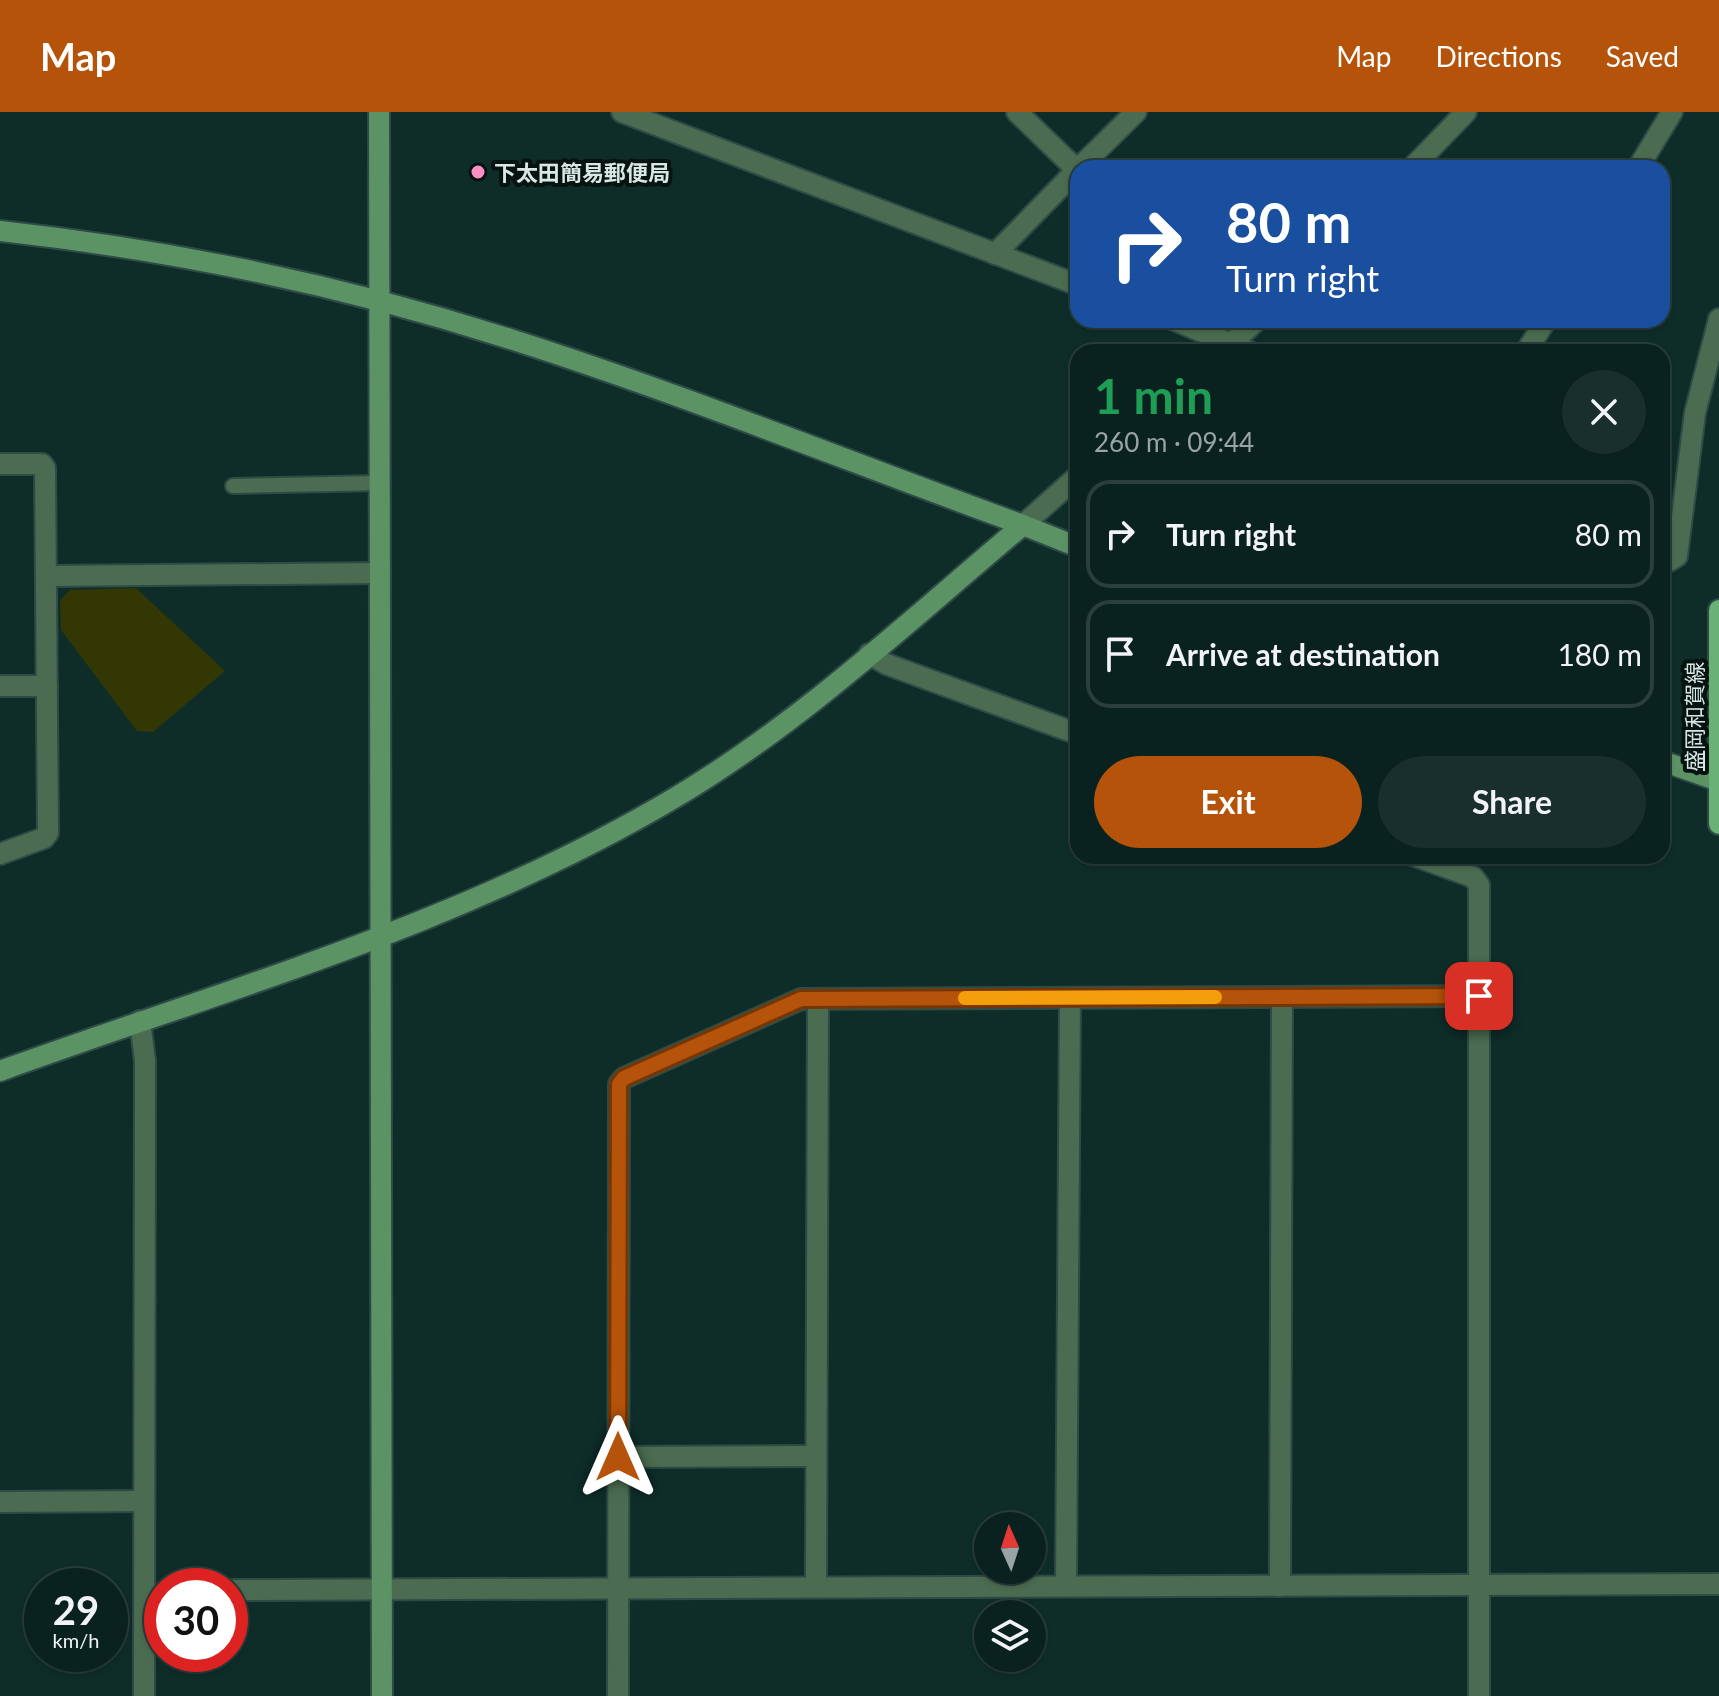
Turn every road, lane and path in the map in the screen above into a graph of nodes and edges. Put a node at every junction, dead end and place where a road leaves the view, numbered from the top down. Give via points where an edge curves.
1 (379, 112) edge
2 (622, 112) edge
3 (1017, 112) edge
4 (1136, 112) edge
5 (1466, 112) edge
6 (1672, 112) edge
7 (1087, 160) edge
8 (1420, 160) edge
9 (1643, 160) edge
10 (1070, 162) edge
11 (1070, 177) edge
12 (0, 231) edge
13 (995, 254) junction
14 (1070, 282) edge
15 (380, 301) junction
16 (1719, 319) edge
17 (1191, 328) edge
18 (1251, 328) edge
19 (1224, 344) edge
20 (1239, 344) edge
21 (0, 464) edge
22 (380, 483) junction
23 (1070, 483) edge
24 (233, 486) dead end
25 (1023, 525) junction
26 (1070, 544) edge
27 (1670, 560) edge
28 (380, 573) junction
29 (47, 576) junction
30 (1719, 610) edge
31 (869, 654) junction
32 (0, 686) edge
33 (47, 686) junction
34 (1070, 731) edge
35 (1670, 764) edge
36 (1719, 781) edge
37 (1719, 824) edge
38 (0, 854) edge
39 (1437, 864) edge
40 (381, 939) junction
41 (1479, 996) junction
42 (1282, 997) junction
43 (1070, 998) junction
44 (818, 999) junction
45 (140, 1021) junction
46 (0, 1071) edge
47 (816, 1456) junction
48 (618, 1457) junction
49 (144, 1501) junction
50 (0, 1502) edge
51 (151, 1568) edge
52 (1719, 1584) edge
53 (1066, 1586) junction
54 (1280, 1586) junction
55 (1479, 1586) junction
56 (617, 1587) junction
57 (816, 1587) junction
58 (248, 1590) edge
59 (381, 1590) junction
60 (146, 1672) edge
61 (144, 1696) edge
62 (382, 1696) edge
63 (618, 1696) edge
64 (1479, 1696) edge

1 - 15 street
2 - 13 street
3 - 10 street
4 - 7 street
5 - 8 street
6 - 9 street
11 - 13 street
12 - 15 street via 183,258
13 - 14 street
15 - 22 street
15 - 25 street via 510,339
16 - 27 street via 1695,413 1677,556
17 - 19 street
18 - 20 street
21 - 29 street via 45,468
22 - 24 lane
22 - 28 street
23 - 25 street
25 - 26 street
25 - 31 street
28 - 29 street
28 - 40 street
29 - 33 street
30 - 36 main road, 盛岡和賀線
31 - 34 street
31 - 40 street via 748,749 677,796 590,845
32 - 33 street
33 - 38 street via 48,833
35 - 36 street
36 - 37 main road, 盛岡和賀線
39 - 41 street via 1473,877 1479,885
40 - 45 street
40 - 59 street
41 - 42 street
41 - 55 street
42 - 43 street
42 - 54 street
43 - 44 street
43 - 53 street
44 - 47 street
44 - 48 street via 801,999 619,1084
45 - 46 street
45 - 49 street via 145,1061
47 - 48 street
47 - 57 street
48 - 56 street
49 - 50 street
49 - 51 street
52 - 55 street
53 - 54 street
53 - 57 street
54 - 55 street
55 - 64 street
56 - 57 street
56 - 59 street
56 - 63 street
58 - 59 street
59 - 62 street
60 - 61 street

